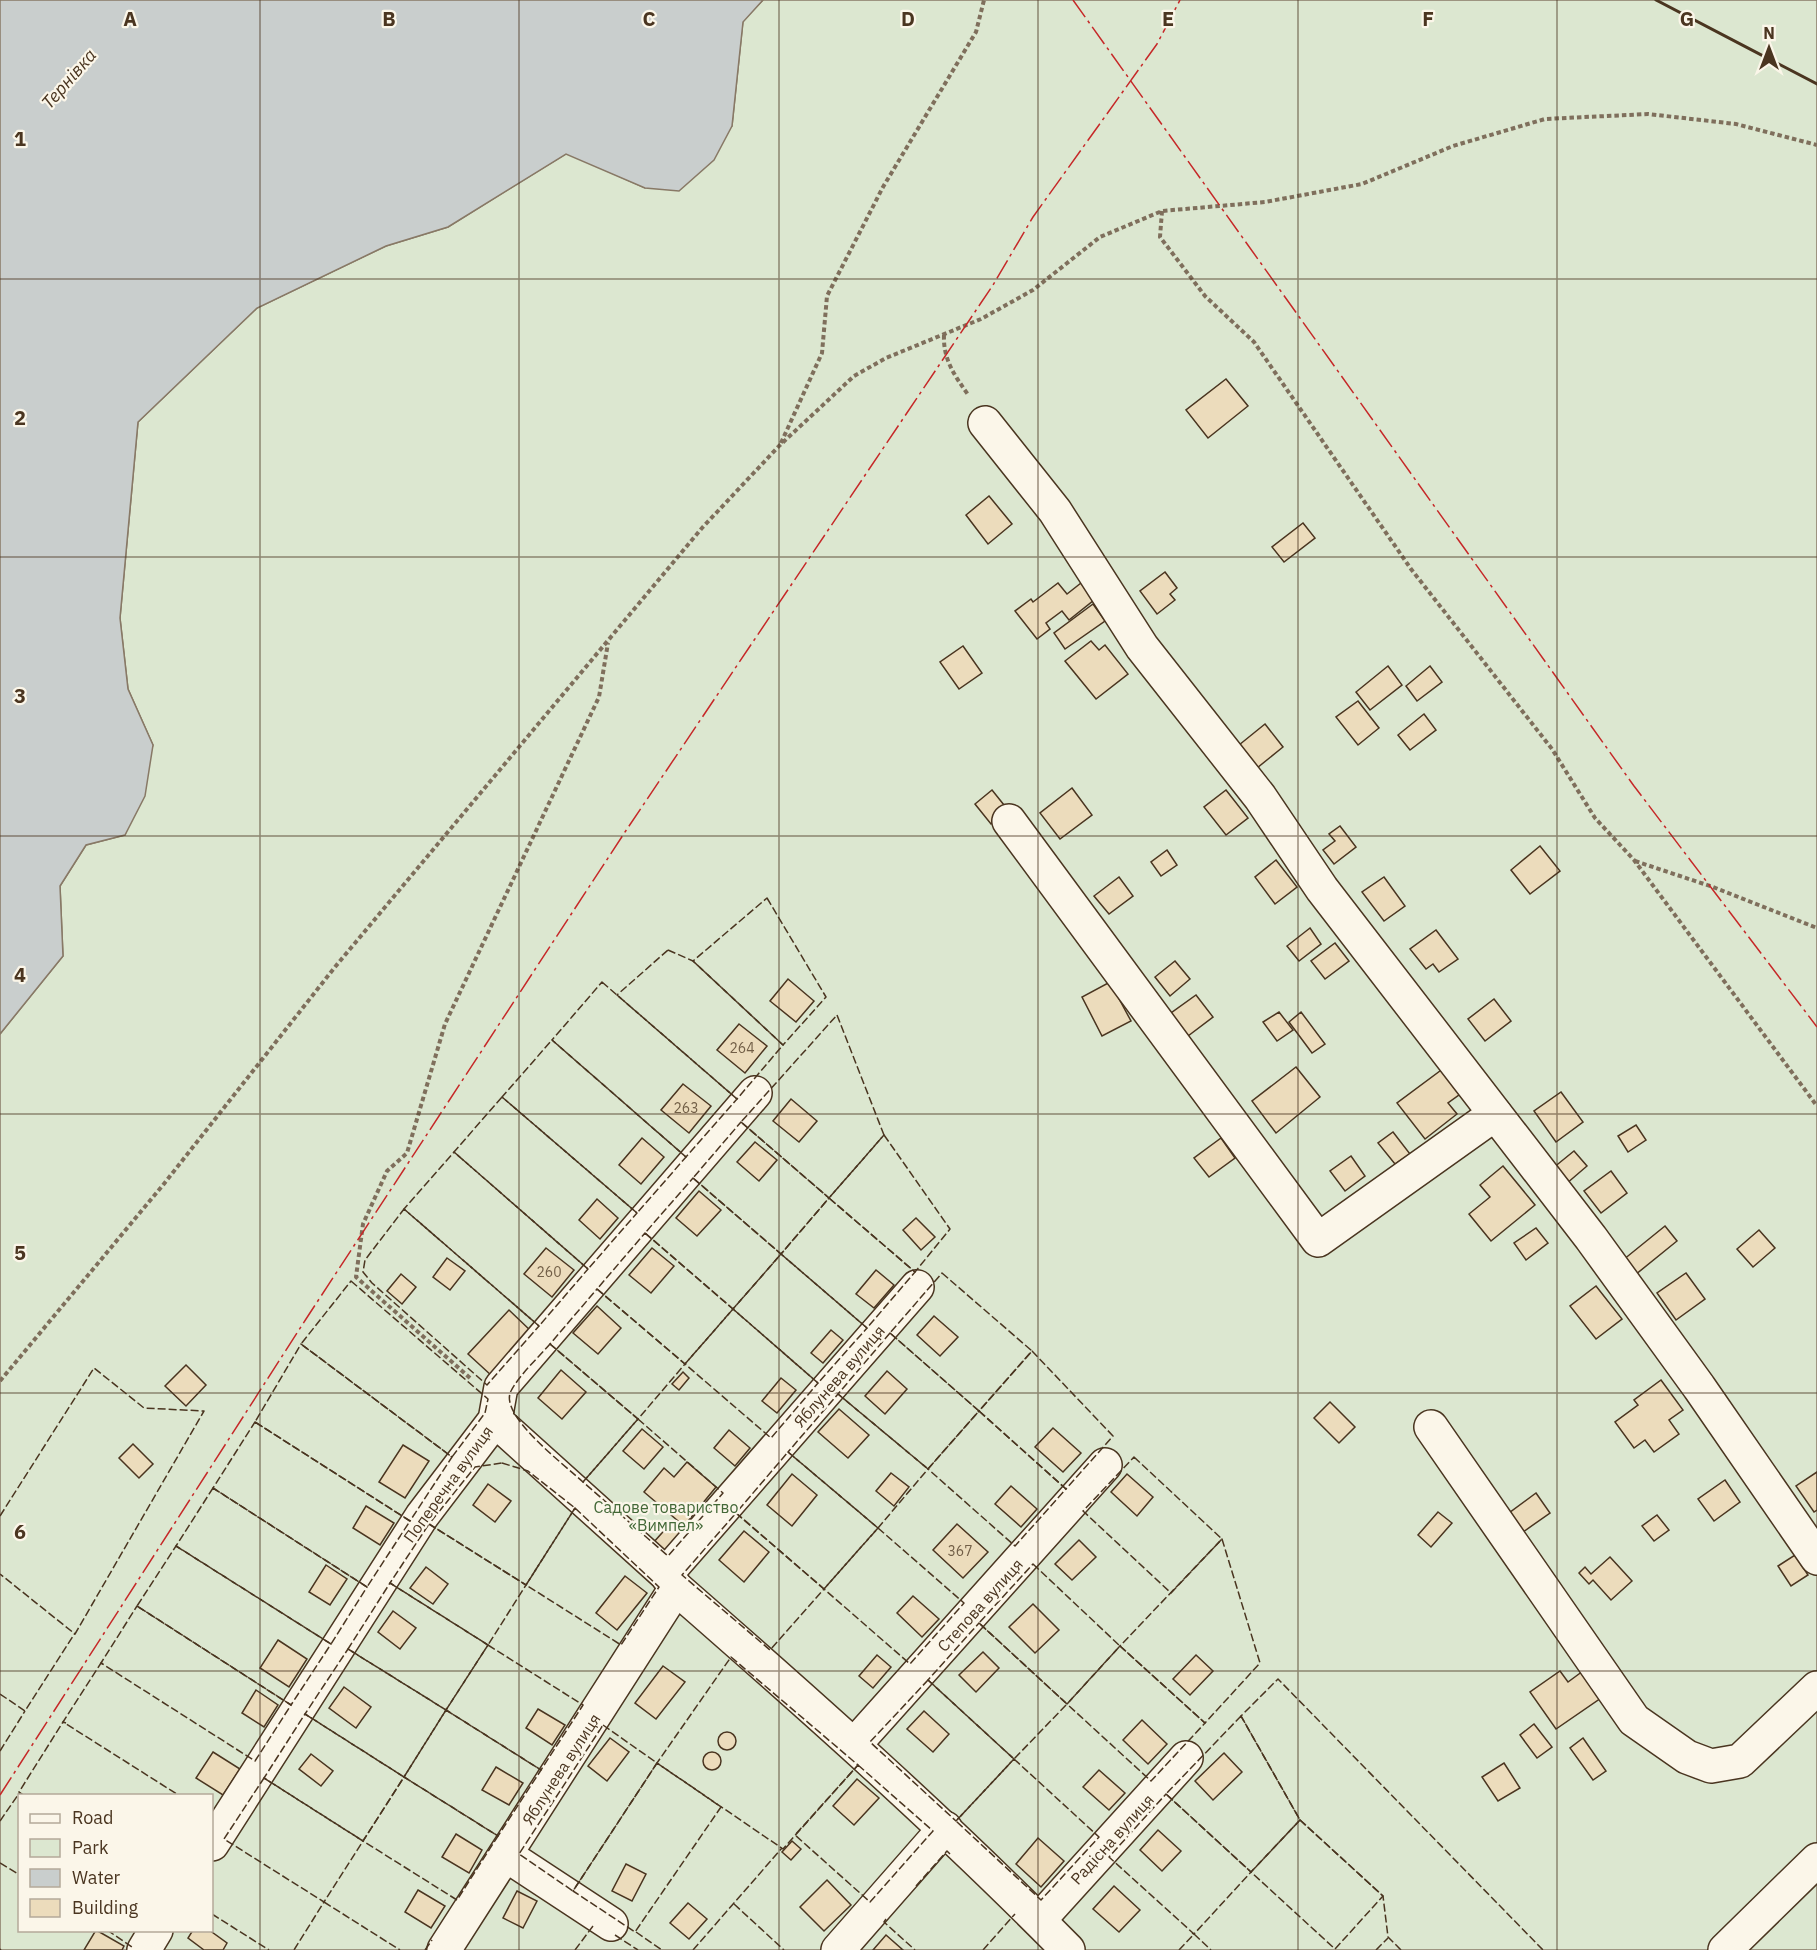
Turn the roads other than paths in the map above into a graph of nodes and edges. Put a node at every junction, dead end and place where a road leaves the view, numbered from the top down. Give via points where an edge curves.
1 (984, 423) road end
2 (1009, 821) dead end
3 (755, 1093) dead end
4 (1495, 1114) junction
5 (917, 1287) dead end
6 (496, 1411) junction
7 (1431, 1427) dead end
8 (1105, 1465) dead end
9 (1817, 1558) edge
10 (671, 1581) junction
11 (1817, 1688) edge
12 (855, 1744) junction
13 (1186, 1758) dead end
14 (945, 1828) junction
15 (213, 1842) edge
16 (506, 1855) junction
17 (1817, 1860) edge
18 (1039, 1920) junction
19 (611, 1924) dead end
20 (155, 1932) edge
21 (144, 1950) edge
22 (444, 1950) edge
23 (838, 1950) edge
24 (1068, 1950) edge
25 (1725, 1950) edge

1 - 4 street via 1055,511 1142,647 1260,797 1322,889
2 - 4 street via 1318,1240
3 - 6 street, Поперечна вулиця via 501,1387
4 - 9 street via 1591,1238
5 - 10 street, Яблунева вулиця
6 - 10 street
6 - 15 street, Поперечна вулиця via 422,1516
7 - 11 street via 1634,1720 1687,1758 1711,1766 1740,1761
8 - 12 street, Степова вулиця
10 - 12 street
10 - 16 street, Яблунева вулиця
12 - 14 street
13 - 18 street, Радісна вулиця
14 - 18 street
14 - 23 street
16 - 19 street
16 - 22 street, Яблунева вулиця
17 - 25 street
18 - 24 street
20 - 21 street

